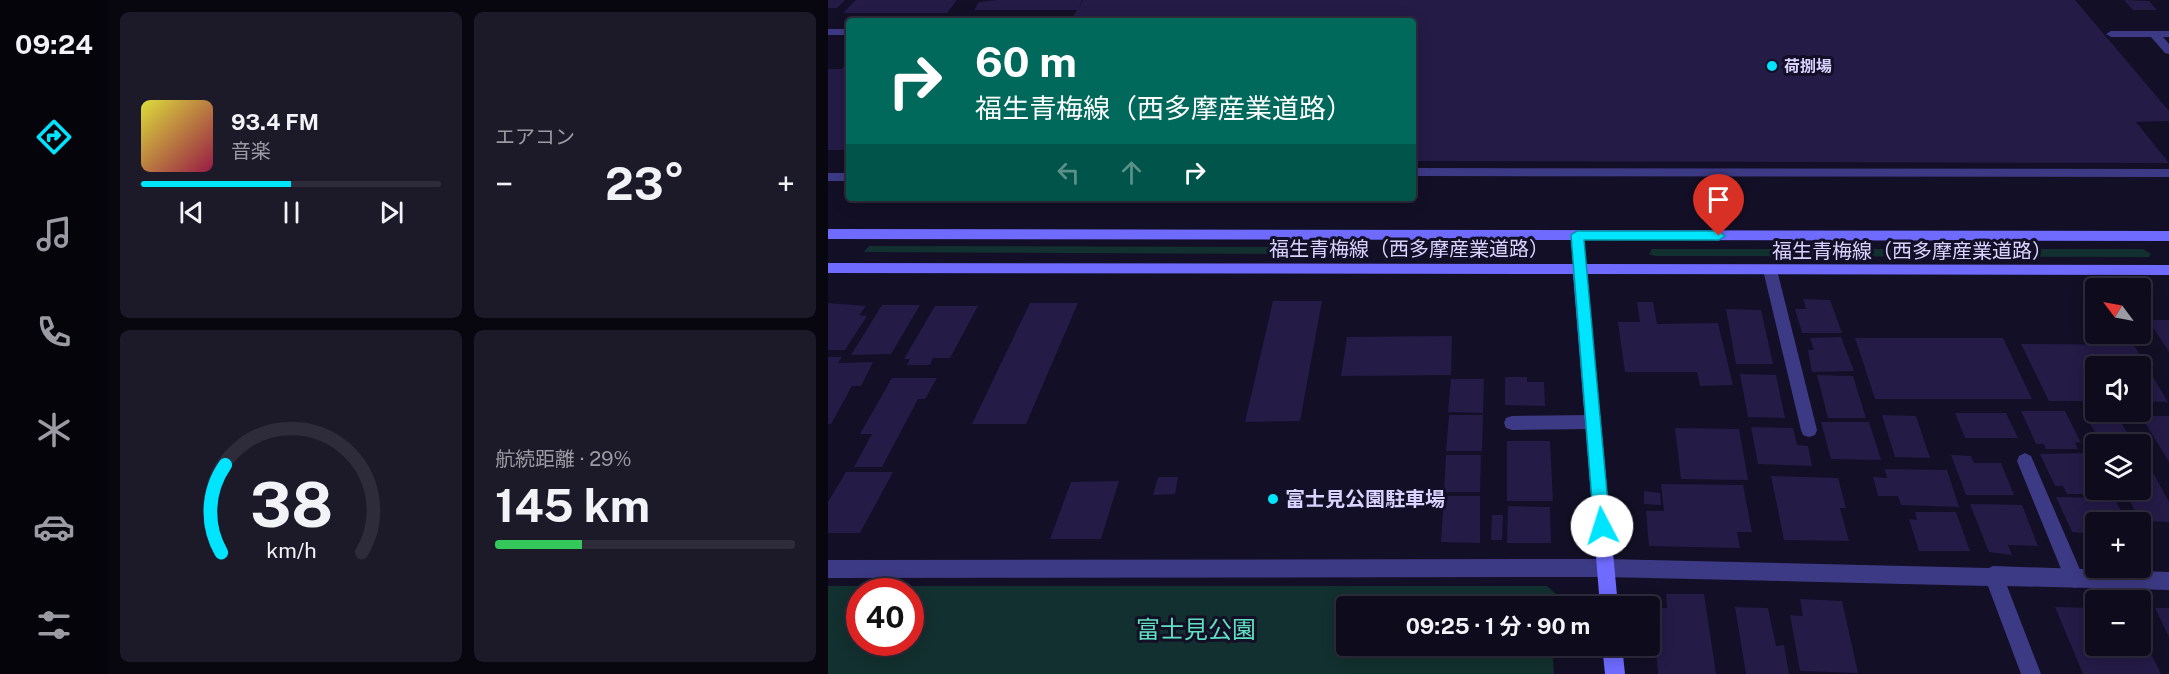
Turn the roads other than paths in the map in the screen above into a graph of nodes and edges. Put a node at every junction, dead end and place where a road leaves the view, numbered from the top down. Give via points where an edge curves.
1 (828, 32) edge
2 (846, 32) edge
3 (2111, 34) dead end
4 (2154, 34) junction
5 (2169, 34) edge
6 (2169, 51) edge
7 (1416, 172) edge
8 (2169, 173) edge
9 (828, 177) edge
10 (846, 177) edge
11 (828, 234) edge
12 (1577, 235) junction
13 (2169, 236) edge
14 (828, 268) edge
15 (1580, 269) junction
16 (1770, 270) junction
17 (2169, 270) edge
18 (1593, 422) junction
19 (1512, 423) dead end
20 (1809, 430) dead end
21 (2025, 461) dead end
22 (1606, 568) junction
23 (828, 569) edge
24 (1993, 575) junction
25 (2075, 579) junction
26 (2169, 581) edge
27 (1608, 596) edge
28 (1613, 656) edge
29 (1615, 674) edge
30 (2031, 674) edge

1 - 2 street
3 - 4 street
4 - 5 street
4 - 6 street
7 - 8 street
9 - 10 street
11 - 12 main road, 福生青梅線（西多摩産業道路）
12 - 13 main road, 福生青梅線（西多摩産業道路）
12 - 15 main road
14 - 15 main road, 福生青梅線（西多摩産業道路）
15 - 16 main road, 福生青梅線（西多摩産業道路）
15 - 18 main road
16 - 17 main road, 福生青梅線（西多摩産業道路）
16 - 20 street
18 - 19 street
18 - 22 main road
21 - 25 street
22 - 23 street
22 - 24 street
22 - 27 main road
24 - 25 street
24 - 30 street
25 - 26 street
28 - 29 main road

